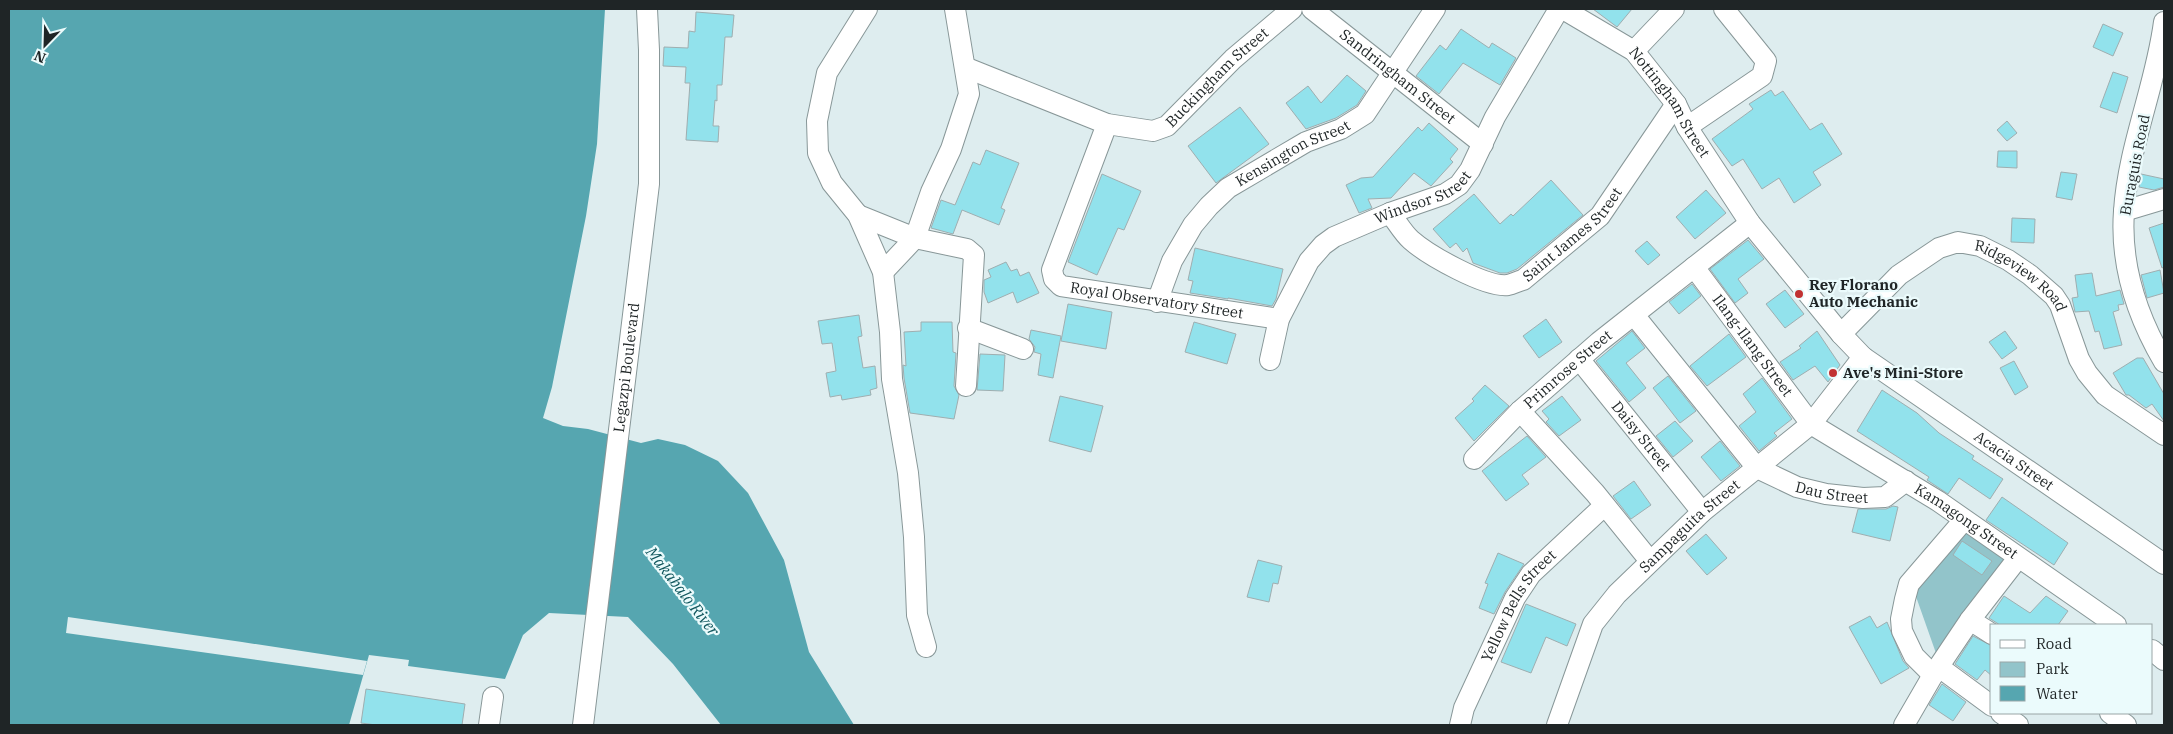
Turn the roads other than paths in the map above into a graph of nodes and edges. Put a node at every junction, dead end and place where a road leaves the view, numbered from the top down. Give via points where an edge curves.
1 (647, 9) edge
2 (867, 9) edge
3 (955, 9) edge
4 (1292, 9) edge
5 (1312, 9) edge
6 (1435, 9) edge
7 (1559, 9) edge
8 (1563, 9) edge
9 (1674, 9) edge
10 (1724, 9) edge
11 (2164, 22) edge
12 (1634, 51) junction
13 (966, 68) junction
14 (1392, 73) junction
15 (1676, 104) junction
16 (1107, 124) junction
17 (1687, 127) junction
18 (1483, 144) junction
19 (2164, 199) edge
20 (2124, 210) junction
21 (1390, 213) junction
22 (858, 214) junction
23 (1750, 223) junction
24 (914, 238) junction
25 (1694, 267) junction
26 (883, 272) junction
27 (1157, 302) junction
28 (1634, 315) junction
29 (1279, 319) junction
30 (968, 328) junction
31 (1841, 334) junction
32 (1023, 349) dead end
33 (1863, 356) junction
34 (1579, 359) junction
35 (1270, 360) dead end
36 (2164, 362) edge
37 (966, 386) dead end
38 (1520, 411) junction
39 (1811, 424) junction
40 (2164, 435) edge
41 (1474, 459) dead end
42 (1757, 468) junction
43 (1906, 481) junction
44 (1604, 506) junction
45 (1702, 512) junction
46 (1964, 520) junction
47 (2018, 558) junction
48 (1650, 561) junction
49 (2164, 564) edge
50 (1970, 620) junction
51 (2115, 624) edge
52 (1990, 633) edge
53 (926, 647) dead end
54 (2153, 651) edge
55 (2164, 660) edge
56 (1936, 671) junction
57 (493, 697) dead end
58 (1990, 705) edge
59 (2003, 714) edge
60 (2111, 714) edge
61 (489, 725) edge
62 (583, 725) edge
63 (1460, 725) edge
64 (1557, 725) edge
65 (1904, 725) edge
66 (2018, 725) edge
67 (2126, 725) edge

1 - 62 street, Legazpi Boulevard via 649,184
2 - 22 street via 827,73 817,121 818,153 832,183
3 - 13 street
4 - 16 street, Buckingham Street via 1233,59 1167,126 1154,131
5 - 14 street, Sandringham Street
6 - 14 street, Kensington Street
7 - 18 street, Windsor Street
8 - 12 street, Nottingham Street
9 - 12 street
10 - 17 street via 1766,61 1762,76
11 - 20 street, Buraguis Road via 2160,52 2134,150
12 - 15 street, Nottingham Street
13 - 16 street, Buckingham Street
13 - 24 street via 969,94 964,113
14 - 18 street, Sandringham Street
14 - 27 street, Kensington Street via 1365,114 1341,129 1306,142 1228,188 1209,206 1193,225 1172,261
15 - 17 street, Nottingham Street
15 - 21 street, Saint James Street via 1600,216 1523,280 1508,285 1495,284 1434,257 1410,239
16 - 27 street, Royal Observatory Street via 1052,270 1054,278 1062,286
17 - 23 street, Nottingham Street
18 - 21 street, Windsor Street via 1459,185 1445,194
19 - 20 street
20 - 36 street, Buraguis Road via 2129,282
21 - 29 street, Windsor Street via 1322,245 1309,261
22 - 24 street
22 - 26 street
23 - 25 street, Primrose Street
23 - 31 street, Nottingham Street
24 - 26 street
24 - 30 street via 967,249 974,255
25 - 28 street, Primrose Street
25 - 39 street, Ilang-Ilang Street
26 - 53 street via 892,380 908,472 917,615
27 - 29 street, Royal Observatory Street
28 - 34 street, Primrose Street
28 - 42 street
29 - 35 street, Windsor Street
30 - 32 street
30 - 37 street
31 - 33 street, Acacia Street
31 - 40 street, Ridgeview Road via 1899,275 1939,248 1958,242 1980,246 2008,260 2054,296 2087,373 2105,395
33 - 39 street, Sampaguita Street
33 - 49 street, Acacia Street
34 - 38 street, Primrose Street
34 - 45 street, Daisy Street
38 - 41 street
38 - 44 street, Primrose Street
39 - 42 street, Sampaguita Street
39 - 43 street, Kamagong Street
42 - 43 street, Dau Street via 1797,487 1863,498 1885,497
42 - 45 street, Sampaguita Street
43 - 46 street, Kamagong Street
44 - 48 street, Primrose Street
44 - 63 street, Yellow Bells Street via 1532,574 1515,598 1464,708
45 - 48 street, Sampaguita Street
46 - 47 street, Kamagong Street
46 - 56 street via 1909,584 1905,599 1902,630 1914,656
47 - 50 street
47 - 51 street, Kamagong Street
48 - 64 street, Sampaguita Street via 1593,624
50 - 52 street
50 - 56 street
54 - 55 street
56 - 58 street
56 - 65 street
57 - 61 street
59 - 66 street
60 - 67 street

